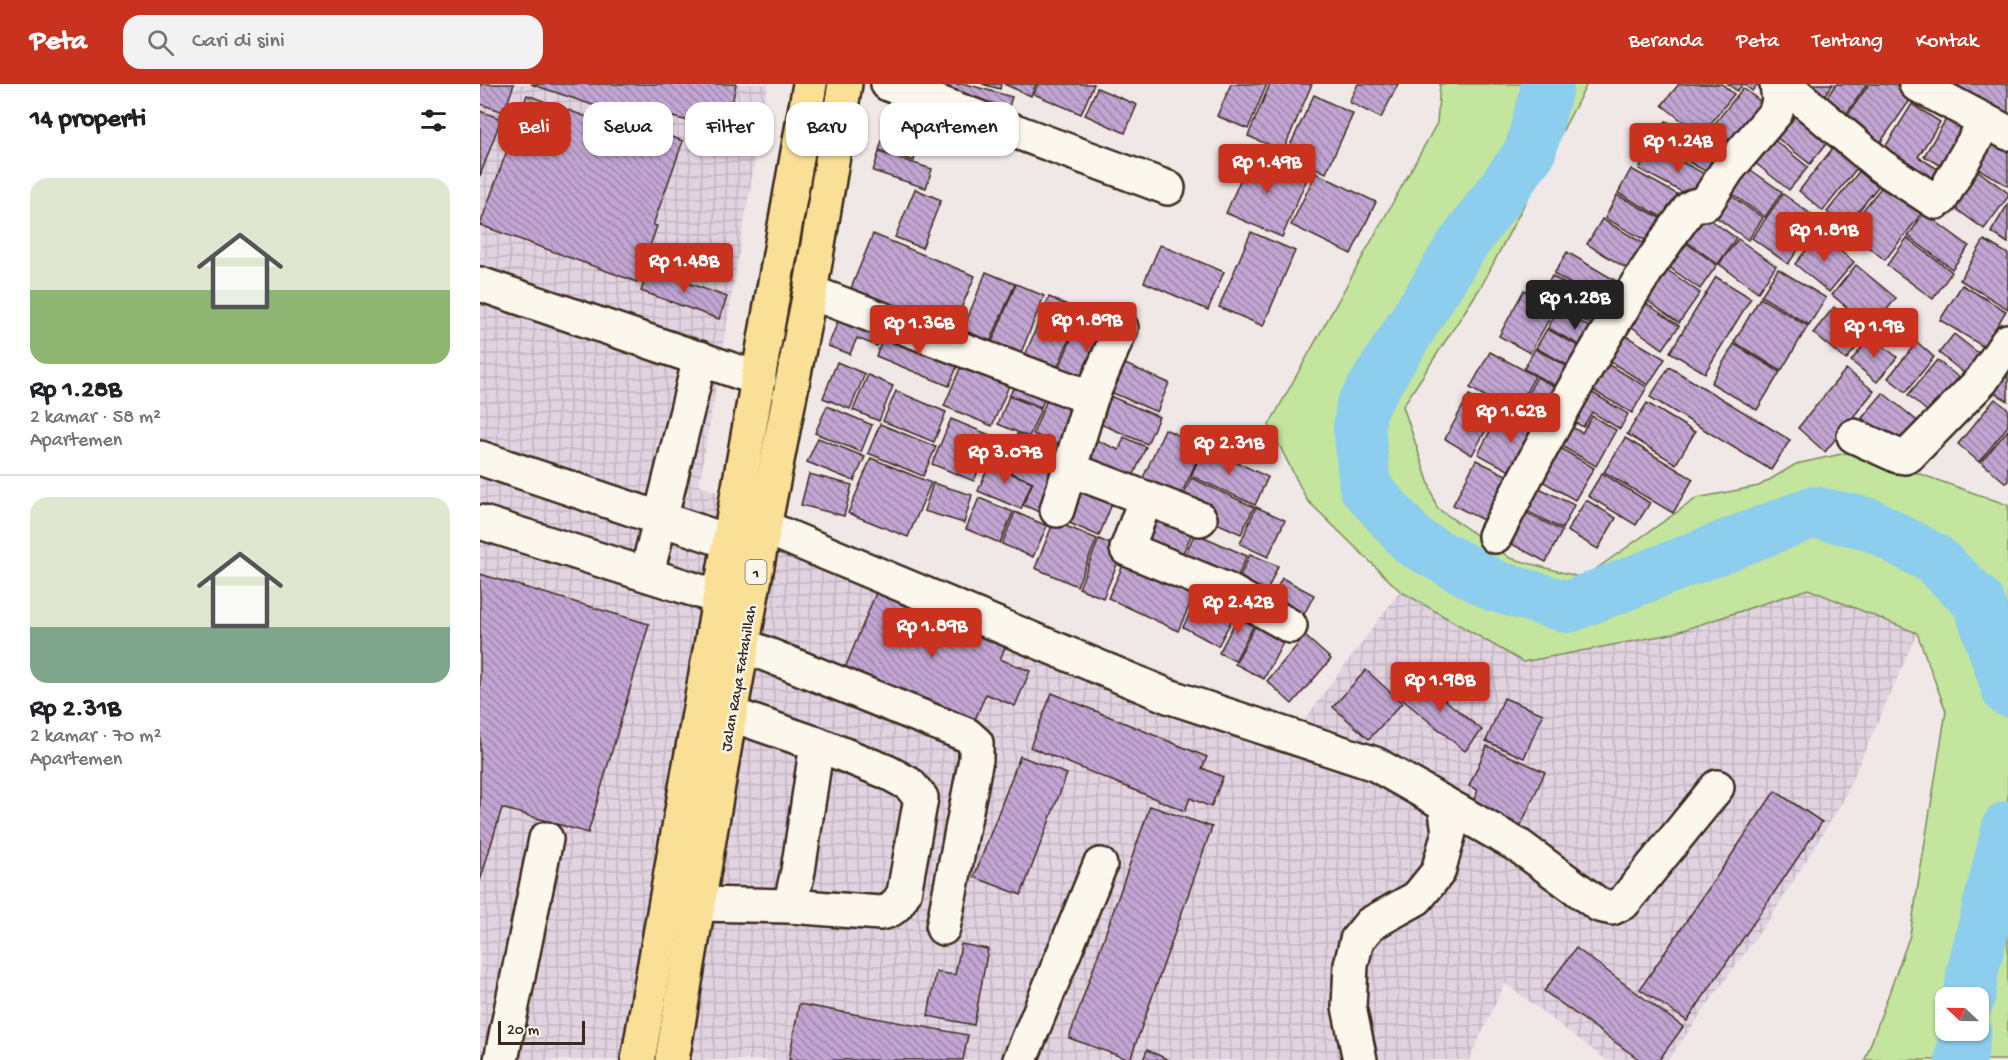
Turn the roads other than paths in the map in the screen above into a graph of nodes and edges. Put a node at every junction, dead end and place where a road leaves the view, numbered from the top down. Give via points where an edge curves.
1 (810, 84) edge
2 (845, 84) edge
3 (888, 84) edge
4 (1776, 84) edge
5 (1784, 84) edge
6 (1916, 84) edge
7 (1997, 128) edge
8 (1168, 188) dead end
9 (480, 284) edge
10 (810, 292) junction
11 (1121, 328) dead end
12 (2008, 341) edge
13 (700, 358) junction
14 (759, 379) junction
15 (1091, 398) junction
16 (1854, 436) dead end
17 (480, 458) edge
18 (1069, 469) junction
19 (1146, 498) junction
20 (1057, 510) dead end
21 (659, 518) junction
22 (1200, 519) dead end
23 (480, 522) edge
24 (764, 526) junction
25 (1495, 536) dead end
26 (646, 573) junction
27 (733, 573) junction
28 (1290, 626) dead end
29 (743, 645) junction
30 (730, 714) junction
31 (817, 744) junction
32 (1717, 787) dead end
33 (1445, 804) junction
34 (546, 839) dead end
35 (1100, 865) dead end
36 (699, 904) junction
37 (790, 906) junction
38 (943, 928) dead end
39 (480, 1058) edge
40 (489, 1060) edge
41 (501, 1060) edge
42 (638, 1060) edge
43 (672, 1060) edge
44 (1020, 1060) edge
45 (1360, 1060) edge

1 - 14 highway, Jalan Raya Fatahillah / 1
2 - 10 highway, Jalan Raya Fatahillah / 1
3 - 8 street
4 - 25 street via 1776,112 1728,169 1707,203 1689,209 1658,254 1572,392
5 - 7 street via 1881,166 1936,202
6 - 7 street
9 - 13 street
10 - 15 street
10 - 24 highway, Jalan Raya Fatahillah / 1
11 - 15 street
12 - 16 street via 1982,380 1909,455 1898,456
13 - 14 street
13 - 21 street
14 - 27 highway, Jalan Raya Fatahillah / 1
15 - 18 street
17 - 21 street
18 - 19 street
18 - 20 street
19 - 22 street
19 - 28 street via 1127,549 1227,590
21 - 26 street
21 - 27 street
23 - 26 street
24 - 27 highway, Jalan Raya Fatahillah / 1
24 - 33 street via 1168,696 1375,764
26 - 27 street
27 - 29 highway, Jalan Raya Fatahillah / 1
27 - 42 highway, Jalan Raya Fatahillah / 1
29 - 30 highway, Jalan Raya Fatahillah / 1
29 - 38 street via 967,735 976,743
30 - 31 street
30 - 36 highway, Jalan Raya Fatahillah / 1
31 - 37 street
31 - 37 street via 888,772 909,784 921,798 904,893 891,911
32 - 33 street via 1624,902 1612,908 1599,905 1519,846
33 - 45 street via 1449,831 1438,872 1417,898 1370,924 1357,940 1351,964 1349,1006
34 - 41 street
35 - 44 street
36 - 37 street
36 - 43 highway, Jalan Raya Fatahillah / 1
39 - 40 street

